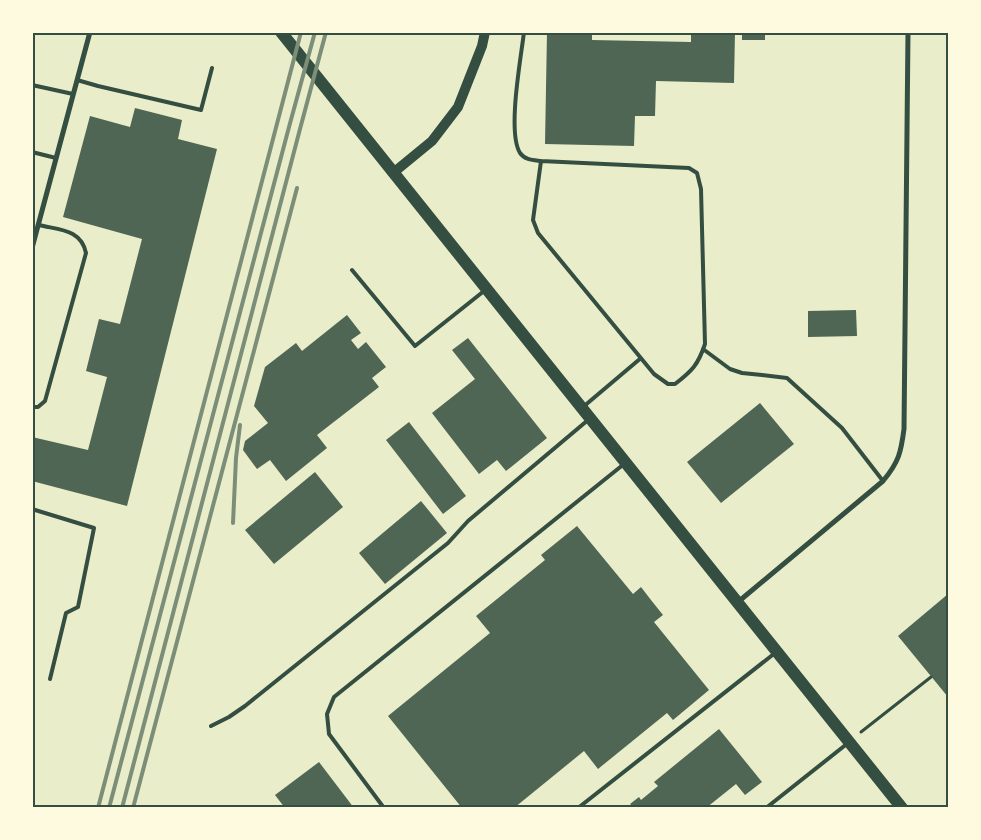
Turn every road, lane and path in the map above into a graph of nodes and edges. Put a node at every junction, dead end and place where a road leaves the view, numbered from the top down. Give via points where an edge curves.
1 (90, 32) edge
2 (281, 32) edge
3 (485, 32) edge
4 (524, 32) edge
5 (908, 32) edge
6 (212, 68) dead end
7 (77, 80) junction
8 (32, 85) edge
9 (73, 94) junction
10 (32, 152) edge
11 (56, 158) junction
12 (541, 161) junction
13 (393, 173) junction
14 (39, 225) junction
15 (32, 248) edge
16 (352, 270) dead end
17 (486, 290) junction
18 (703, 349) junction
19 (641, 358) junction
20 (32, 407) edge
21 (586, 413) junction
22 (625, 463) junction
23 (883, 480) junction
24 (32, 509) edge
25 (737, 602) junction
26 (776, 651) junction
27 (931, 676) dead end
28 (50, 679) dead end
29 (212, 726) dead end
30 (849, 742) junction
31 (384, 808) edge
32 (578, 808) edge
33 (766, 808) edge
34 (902, 808) edge

1 - 7 street
2 - 13 main road
3 - 13 main road via 458,107 432,141
4 - 12 lane via 517,82 516,141 526,159
5 - 23 street via 904,429 897,461
6 - 7 lane via 201,110
7 - 9 street
8 - 9 lane
9 - 11 street
10 - 11 lane
11 - 14 street
12 - 18 lane via 689,168 697,172 701,189
12 - 19 lane via 533,220 538,233
13 - 17 main road
14 - 15 street
14 - 20 lane via 78,236 86,253 45,401 38,407
16 - 17 lane via 415,346
17 - 21 main road
18 - 19 lane via 691,372 675,384 668,384 654,374
18 - 23 lane via 730,369 787,378 842,428
19 - 21 lane
21 - 22 main road
21 - 29 lane via 468,520 448,544 245,706
22 - 25 main road
22 - 31 lane via 334,697 327,714 329,734
23 - 25 street
24 - 28 lane via 94,528 78,607 66,612
25 - 26 main road
26 - 30 main road
26 - 32 lane
27 - 30 path
30 - 33 lane
30 - 34 main road

